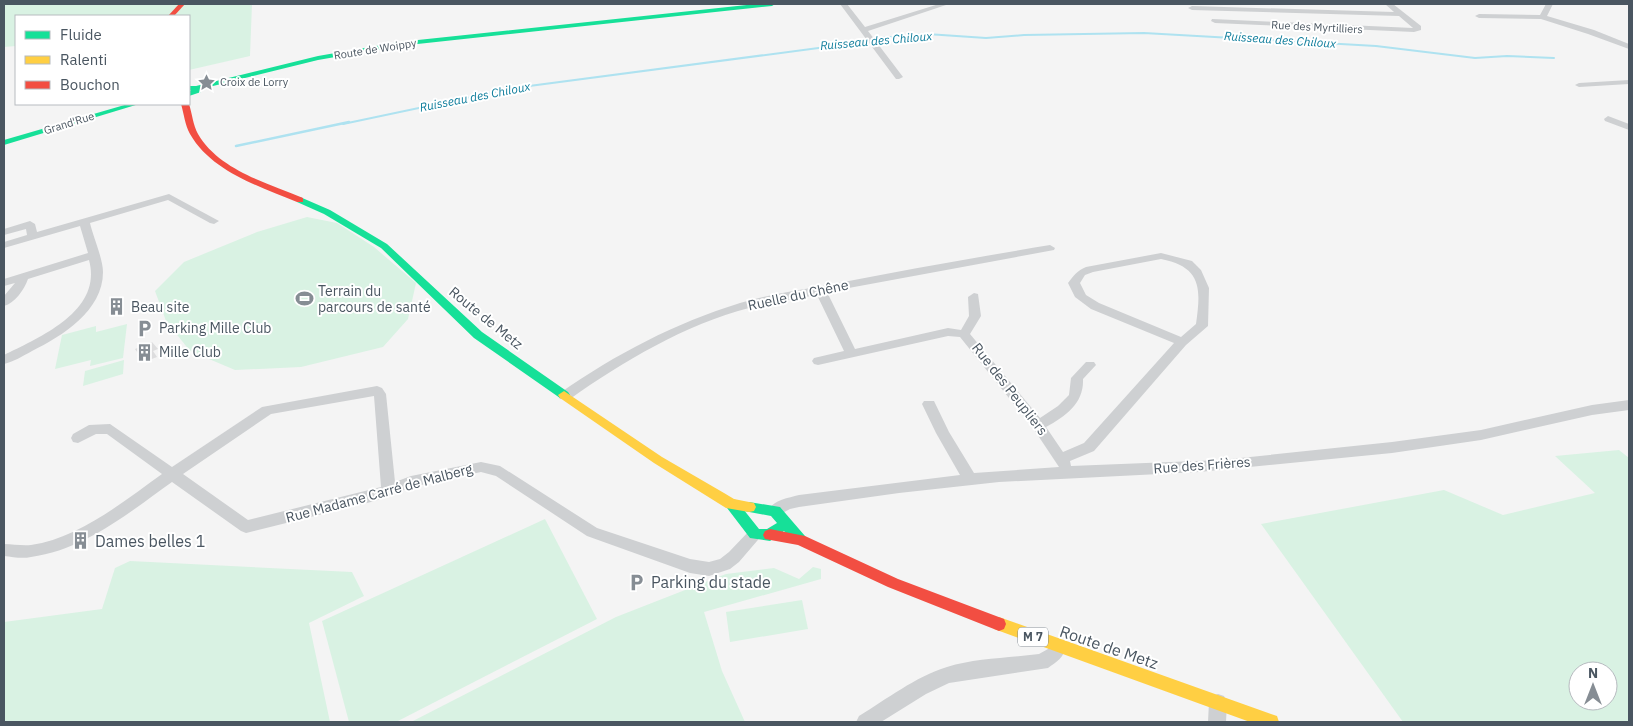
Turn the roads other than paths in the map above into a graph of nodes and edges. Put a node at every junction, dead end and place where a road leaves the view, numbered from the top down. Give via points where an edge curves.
1 (182, 4) edge
2 (186, 4) edge
3 (772, 4) edge
4 (844, 4) edge
5 (945, 4) edge
6 (1389, 4) edge
7 (1549, 4) edge
8 (1192, 8) dead end
9 (1233, 8) edge
10 (172, 15) edge
11 (177, 15) edge
12 (1402, 15) junction
13 (1479, 16) dead end
14 (1542, 17) junction
15 (1215, 21) dead end
16 (1248, 23) junction
17 (864, 30) junction
18 (1629, 47) edge
19 (191, 74) dead end
20 (899, 77) dead end
21 (1629, 82) edge
22 (1579, 85) dead end
23 (192, 90) edge
24 (132, 105) edge
25 (185, 105) edge
26 (1629, 117) edge
27 (1629, 128) edge
28 (201, 142) junction
29 (4, 143) edge
30 (214, 221) dead end
31 (84, 222) junction
32 (4, 232) edge
33 (33, 236) junction
34 (4, 245) edge
35 (1050, 248) dead end
36 (93, 255) junction
37 (23, 277) junction
38 (4, 283) edge
39 (822, 294) dead end
40 (974, 297) dead end
41 (4, 302) edge
42 (964, 334) junction
43 (1182, 342) junction
44 (852, 354) junction
45 (4, 360) edge
46 (818, 361) dead end
47 (1090, 365) dead end
48 (565, 396) junction
49 (930, 404) dead end
50 (1629, 405) edge
51 (1038, 425) junction
52 (78, 438) dead end
53 (1062, 458) junction
54 (1068, 472) junction
55 (172, 474) junction
56 (969, 480) junction
57 (388, 489) junction
58 (731, 504) junction
59 (773, 513) junction
60 (758, 531) junction
61 (800, 540) junction
62 (4, 550) edge
63 (1057, 646) junction
64 (1218, 702) junction
65 (865, 722) edge
66 (1217, 722) edge
67 (1271, 722) edge

1 - 10 main road
2 - 11 main road
3 - 23 main road, Route de Woippy via 355,51 239,78 210,89
4 - 17 street
5 - 17 street
6 - 12 street
7 - 14 street
8 - 9 street
9 - 12 street
9 - 16 street
12 - 16 street, Rue des Myrtilliers via 1418,28 1360,29
13 - 14 street
14 - 18 street
15 - 16 street, Rue des Myrtilliers
17 - 20 street
19 - 23 main road
21 - 22 street
23 - 28 main road
24 - 29 main road, Grand'Rue
25 - 28 main road, Route de Metz via 193,133
26 - 27 street via 1608,119
28 - 48 main road, Route de Metz via 217,160 234,170 327,212 384,246 478,334
30 - 31 street via 169,197
31 - 33 street
31 - 36 street
32 - 33 street via 30,224
33 - 34 street
35 - 48 street, Ruelle du Chêne via 902,274 721,313 660,340
36 - 37 street
36 - 45 street via 98,271 95,286 82,311 54,335
37 - 38 street
37 - 41 street via 19,288
39 - 44 street
40 - 42 street via 975,316
42 - 44 street, Rue des Peupliers via 948,332
42 - 51 street, Rue des Peupliers
43 - 43 street via 1202,326 1205,305 1202,278 1182,260 1161,256 1090,269 1075,278 1074,288 1078,294 1095,306
43 - 53 street via 1089,447
44 - 46 street, Rue des Peupliers
47 - 51 street via 1077,378 1078,389 1074,398 1050,420
48 - 58 main road, Route de Metz via 658,460
49 - 56 street
50 - 54 street, Rue des Frières via 1583,411 1480,435 1386,448 1241,464
51 - 53 street, Rue des Peupliers
52 - 55 street via 94,429 110,430
53 - 54 street, Rue des Peupliers
54 - 56 street, Rue des Frières
55 - 57 street, Rue Madame Carré de Malberg via 246,527
55 - 57 street via 267,410 377,391 380,394
55 - 62 street via 82,534 29,551
56 - 59 street, Rue des Frières via 900,486 799,501 786,504
57 - 60 street, Rue Madame Carré de Malberg via 469,468 491,468 592,532 700,568 725,564
58 - 59 main road, Route de Metz
58 - 60 main road, Route de Metz
59 - 60 main road via 778,530
59 - 60 main road via 752,514
59 - 61 main road, Route de Metz / M 7
60 - 61 main road, Route de Metz / M 7
61 - 63 main road, Route de Metz / M 7 via 893,582
63 - 64 main road, Route de Metz / M 7
63 - 65 street via 1055,654 1042,662 964,670 947,675
64 - 66 street
64 - 67 main road, Route de Metz / M 7

